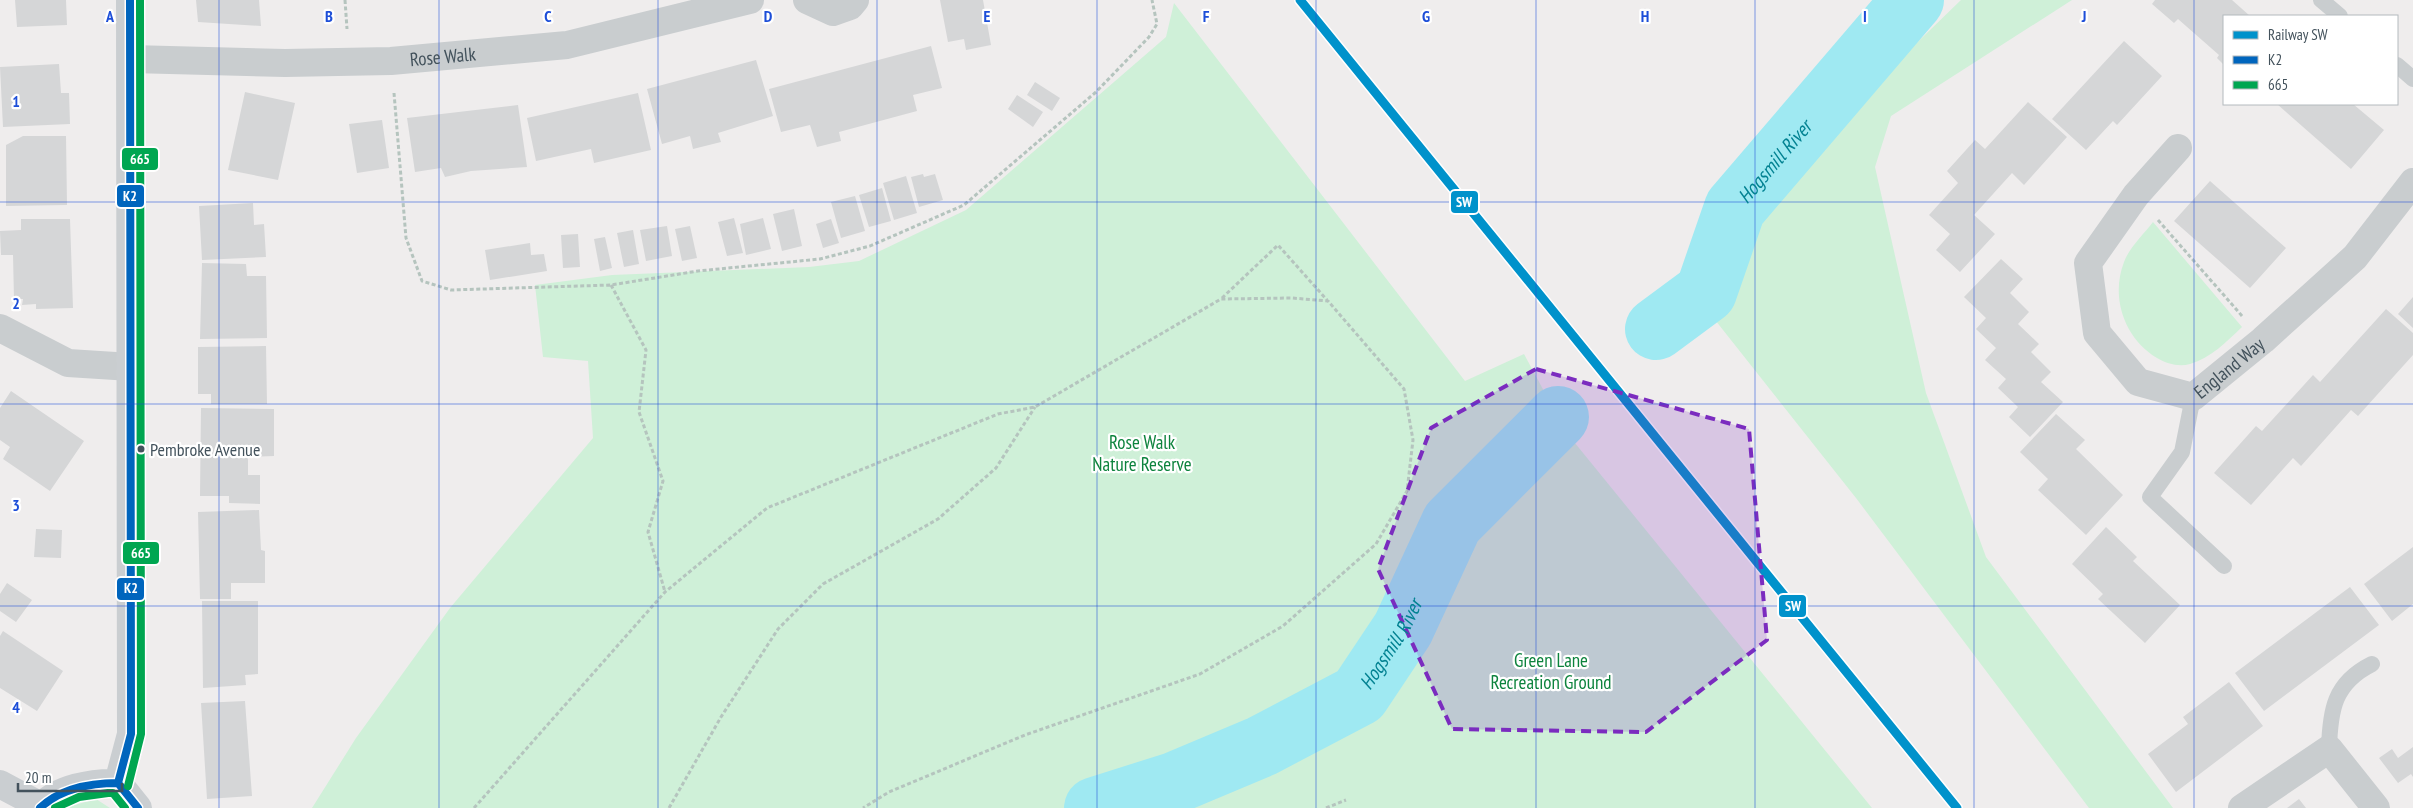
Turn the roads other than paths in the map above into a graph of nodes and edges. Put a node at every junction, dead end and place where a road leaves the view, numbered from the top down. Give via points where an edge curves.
1 (130, 0) edge
2 (750, 0) edge
3 (807, 0) edge
4 (855, 0) edge
5 (2321, 0) edge
6 (2339, 15) edge
7 (131, 60) junction
8 (2398, 66) edge
9 (2413, 79) edge
10 (2178, 148) dead end
11 (2413, 182) edge
12 (0, 328) edge
13 (131, 367) junction
14 (2193, 397) junction
15 (2224, 566) dead end
16 (2372, 664) dead end
17 (2329, 749) junction
18 (118, 783) junction
19 (0, 784) edge
20 (40, 807) edge
21 (138, 808) edge
22 (2242, 808) edge
23 (2376, 808) edge

1 - 7 street
2 - 7 street, Rose Walk via 567,46 391,61
3 - 4 street via 833,12 850,6
5 - 6 lane
7 - 13 street
8 - 9 lane
10 - 14 street, England Way via 2136,195 2088,264 2097,333 2138,382
11 - 14 street, England Way via 2355,257 2263,340
12 - 13 street via 68,363
13 - 18 street via 131,734
14 - 15 lane via 2182,452 2150,497
16 - 17 lane via 2354,674 2340,692 2332,710
17 - 22 street
17 - 23 street
18 - 20 street via 99,782 71,788
18 - 21 street
19 - 20 street

